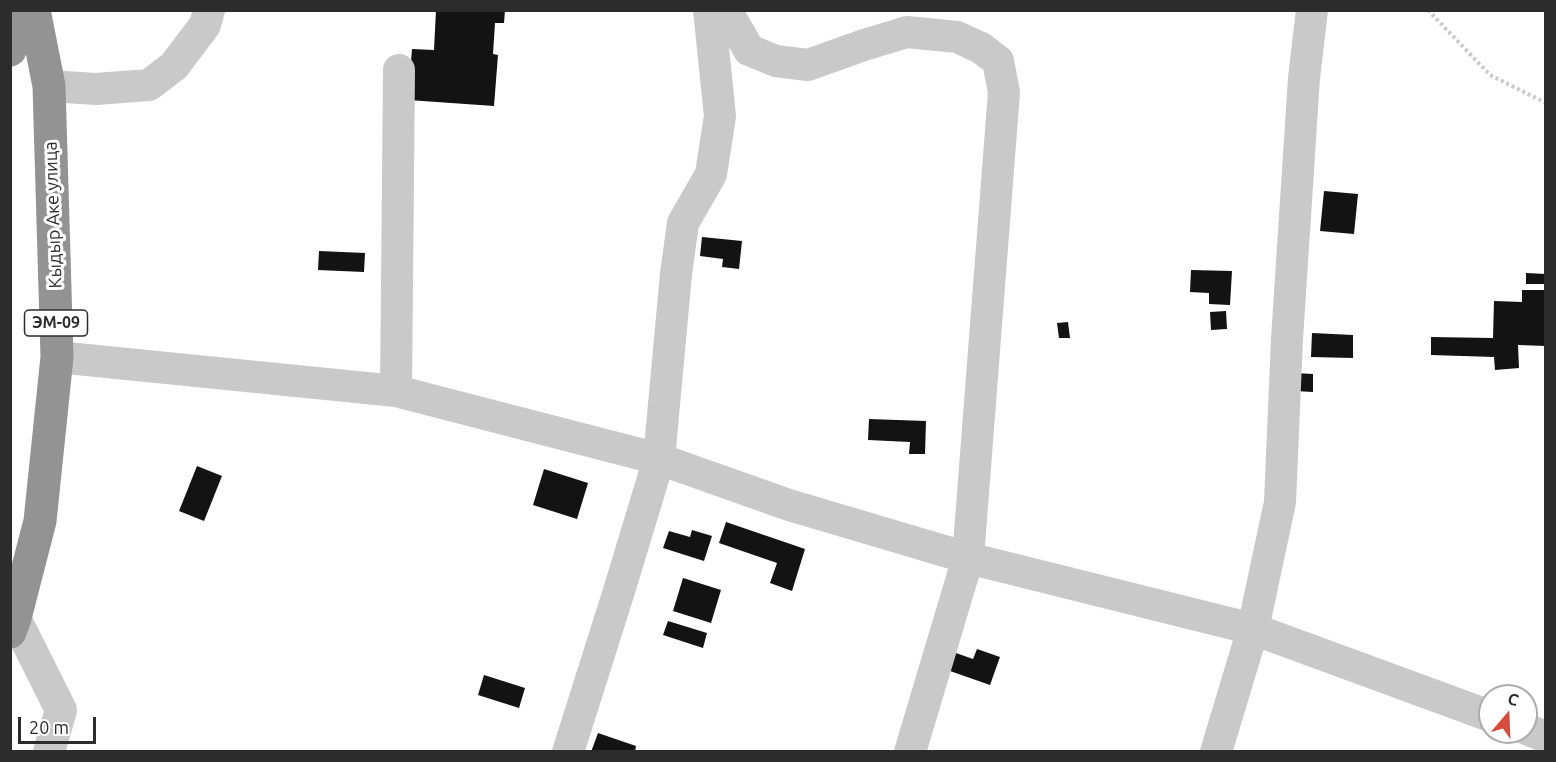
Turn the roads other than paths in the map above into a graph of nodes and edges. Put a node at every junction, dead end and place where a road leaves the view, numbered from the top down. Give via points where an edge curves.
1 (15, 10) edge
2 (34, 10) edge
3 (209, 10) edge
4 (710, 10) edge
5 (726, 10) edge
6 (1312, 10) edge
7 (10, 50) edge
8 (399, 70) dead end
9 (49, 86) junction
10 (57, 357) junction
11 (396, 391) junction
12 (659, 459) junction
13 (968, 558) junction
14 (13, 625) edge
15 (1253, 629) junction
16 (1478, 712) edge
17 (49, 752) edge
18 (568, 752) edge
19 (910, 752) edge
20 (1216, 752) edge

1 - 7 highway
2 - 9 highway, Кыдыр Аке улица / ЭМ-09
3 - 9 street via 205,26 174,66 149,85 96,89
4 - 12 street via 720,116 711,174 683,223
5 - 13 street via 749,50 776,61 808,65 907,32 957,37 998,61 1004,92
6 - 15 street via 1303,89 1280,502
8 - 11 street
9 - 10 highway, Кыдыр Аке улица / ЭМ-09
10 - 11 street
10 - 14 highway, Кыдыр Аке улица / ЭМ-09 via 40,521
11 - 12 street
12 - 13 street via 789,506
12 - 18 street
13 - 15 street
13 - 19 street
14 - 17 street via 61,710
15 - 16 street
15 - 20 street

